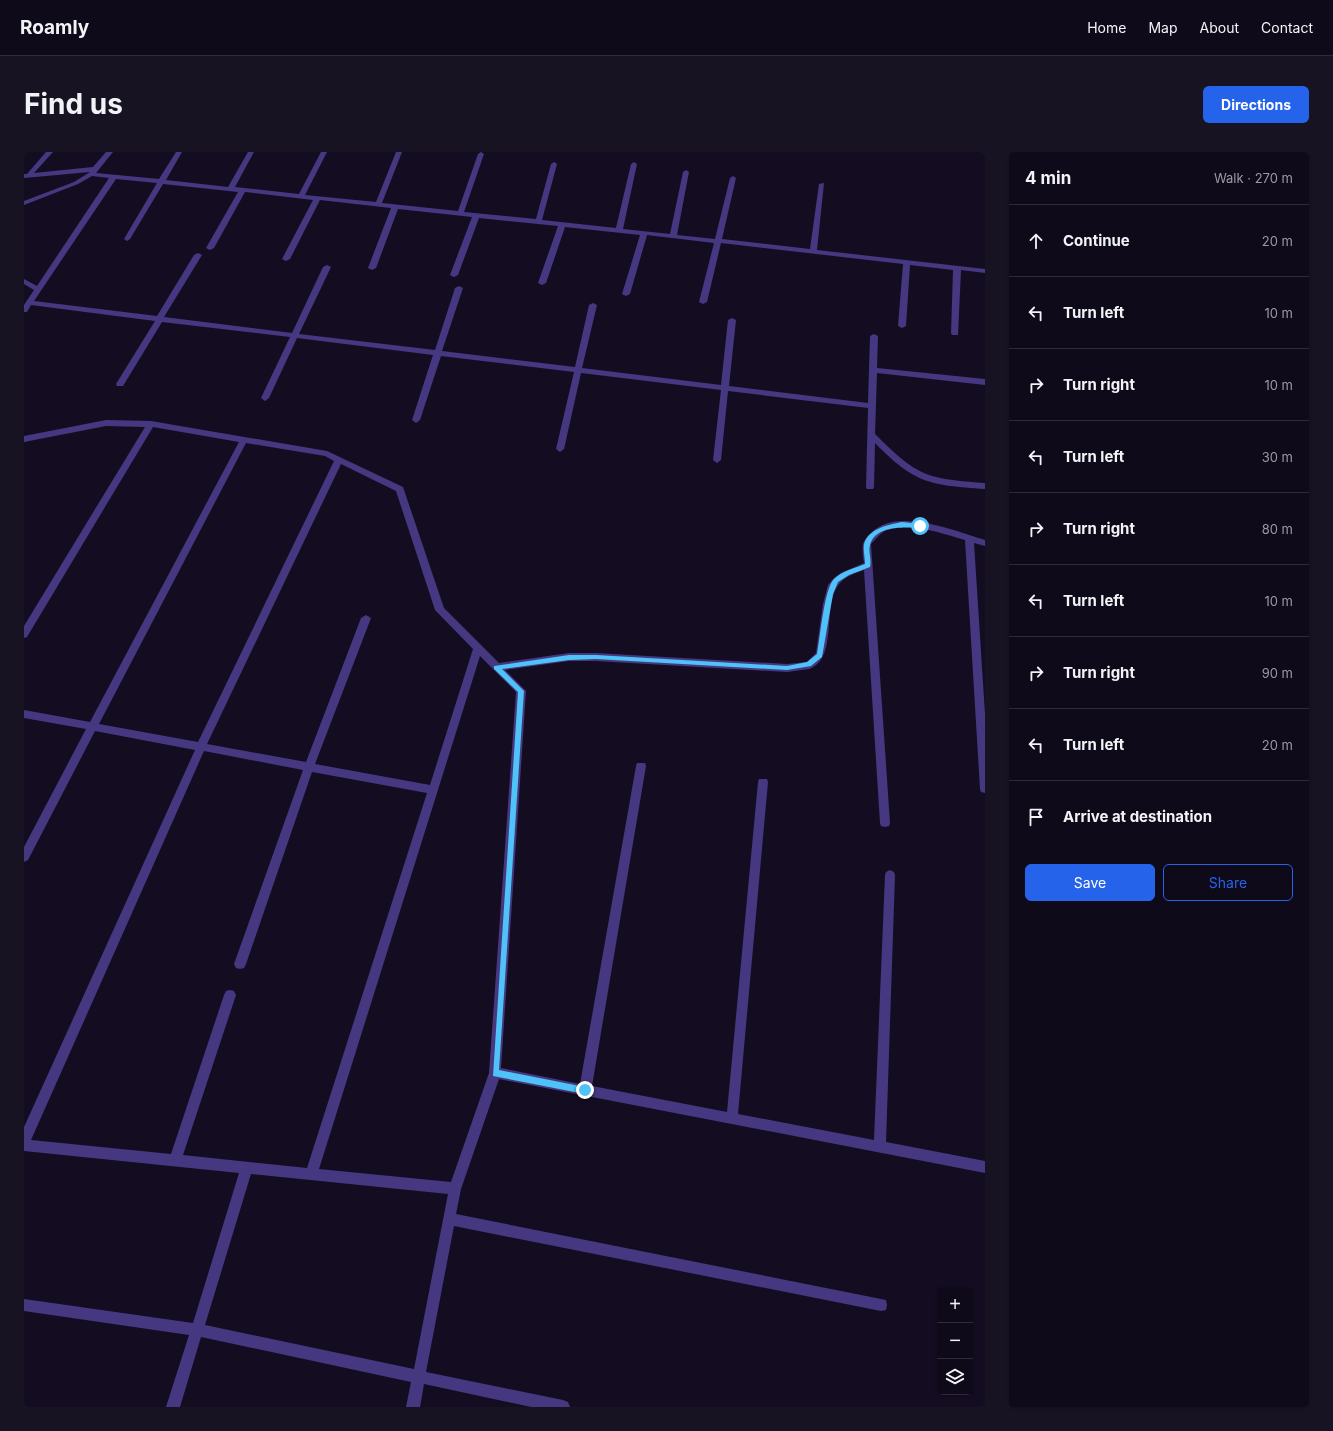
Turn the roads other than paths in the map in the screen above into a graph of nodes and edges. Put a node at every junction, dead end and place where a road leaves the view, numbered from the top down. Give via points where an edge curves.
1 (50, 152) edge
2 (110, 152) edge
3 (179, 152) edge
4 (251, 152) edge
5 (324, 152) edge
6 (399, 152) edge
7 (481, 154) dead end
8 (554, 164) dead end
9 (634, 164) dead end
10 (94, 171) junction
11 (686, 172) dead end
12 (26, 175) edge
13 (114, 176) junction
14 (733, 178) dead end
15 (160, 182) junction
16 (822, 184) dead end
17 (230, 190) junction
18 (242, 191) junction
19 (301, 197) junction
20 (317, 199) junction
21 (24, 203) edge
22 (378, 205) junction
23 (395, 207) junction
24 (460, 214) junction
25 (476, 216) junction
26 (538, 222) junction
27 (562, 225) junction
28 (619, 231) junction
29 (644, 233) junction
30 (673, 236) junction
31 (127, 238) dead end
32 (718, 241) junction
33 (210, 248) dead end
34 (813, 252) junction
35 (198, 255) dead end
36 (286, 259) dead end
37 (907, 262) junction
38 (327, 267) dead end
39 (372, 268) dead end
40 (957, 268) junction
41 (985, 271) edge
42 (454, 275) dead end
43 (24, 281) edge
44 (542, 283) dead end
45 (459, 288) dead end
46 (38, 290) junction
47 (626, 294) dead end
48 (703, 302) dead end
49 (593, 305) dead end
50 (26, 306) edge
51 (159, 319) junction
52 (732, 320) dead end
53 (902, 326) dead end
54 (955, 333) dead end
55 (294, 336) junction
56 (874, 336) dead end
57 (438, 353) junction
58 (578, 370) junction
59 (874, 370) junction
60 (985, 382) edge
61 (120, 384) dead end
62 (725, 388) junction
63 (265, 398) dead end
64 (872, 406) junction
65 (416, 420) dead end
66 (151, 424) junction
67 (871, 434) junction
68 (244, 438) junction
69 (28, 439) edge
70 (560, 449) dead end
71 (24, 450) edge
72 (339, 460) junction
73 (717, 460) dead end
74 (870, 486) dead end
75 (985, 486) edge
76 (969, 539) junction
77 (985, 543) edge
78 (868, 565) junction
79 (366, 618) dead end
80 (24, 634) edge
81 (478, 649) junction
82 (496, 667) junction
83 (24, 714) edge
84 (92, 727) junction
85 (202, 747) junction
86 (641, 766) dead end
87 (309, 767) junction
88 (763, 782) dead end
89 (985, 789) edge
90 (433, 790) junction
91 (885, 823) dead end
92 (24, 857) edge
93 (890, 875) dead end
94 (240, 964) dead end
95 (230, 995) dead end
96 (495, 1073) junction
97 (585, 1090) junction
98 (732, 1119) junction
99 (24, 1141) edge
100 (24, 1145) edge
101 (880, 1147) junction
102 (175, 1161) junction
103 (985, 1167) edge
104 (247, 1168) junction
105 (311, 1175) junction
106 (455, 1189) junction
107 (449, 1219) junction
108 (24, 1305) edge
109 (881, 1305) dead end
110 (198, 1330) junction
111 (418, 1377) junction
112 (172, 1407) edge
113 (412, 1407) edge
114 (563, 1407) edge

1 - 12 street
2 - 10 street
3 - 15 street
4 - 17 street
5 - 19 street
6 - 22 street
7 - 24 street
8 - 26 street
9 - 28 street
10 - 12 street
10 - 13 street
10 - 21 street via 76,183
11 - 30 street
13 - 15 street
13 - 46 street
14 - 32 street
15 - 17 street
15 - 31 street
16 - 34 street
17 - 18 street
18 - 19 street
18 - 33 street
19 - 20 street
20 - 22 street
20 - 36 street
22 - 23 street
23 - 24 street
23 - 39 street
24 - 25 street
25 - 26 street
25 - 42 street
26 - 27 street
27 - 28 street
27 - 44 street
28 - 29 street
29 - 30 street
29 - 47 street
30 - 32 street
32 - 34 street
32 - 48 street
34 - 37 street
35 - 51 street
37 - 40 street
37 - 53 street
38 - 55 street
40 - 41 street
40 - 54 street
43 - 46 street
45 - 57 street
46 - 50 street
49 - 58 street
50 - 51 street
51 - 55 street
51 - 61 street
52 - 62 street
55 - 57 street
55 - 63 street
56 - 59 street
57 - 58 street
57 - 65 street
58 - 62 street
58 - 70 street
59 - 60 street
59 - 64 street
62 - 64 street
62 - 73 street
64 - 67 street
66 - 68 street
66 - 69 street via 106,423
66 - 80 street
67 - 74 street
67 - 75 street via 899,461 918,474 945,483
68 - 72 street via 327,454
68 - 84 street
69 - 71 street
72 - 81 street via 400,489 440,610
72 - 85 street
76 - 77 street
76 - 78 street via 920,526 902,524 885,527 872,536 867,544
76 - 89 street
78 - 82 street via 835,581 830,594 820,655 809,664 787,668 569,657
78 - 91 street
79 - 87 street
81 - 82 street
81 - 90 street
82 - 96 street via 521,691
83 - 84 street
84 - 85 street
84 - 92 street
85 - 87 street
85 - 99 street
86 - 97 street
87 - 90 street
87 - 94 street
88 - 98 street
90 - 105 street
93 - 101 street
95 - 102 street
96 - 97 street
96 - 106 street
97 - 98 street
98 - 101 street
100 - 102 street
101 - 103 street
102 - 104 street
104 - 105 street
104 - 110 street
105 - 106 street
106 - 107 street
107 - 109 street
107 - 111 street
108 - 110 street
110 - 111 street
110 - 112 street
111 - 113 street
111 - 114 street

